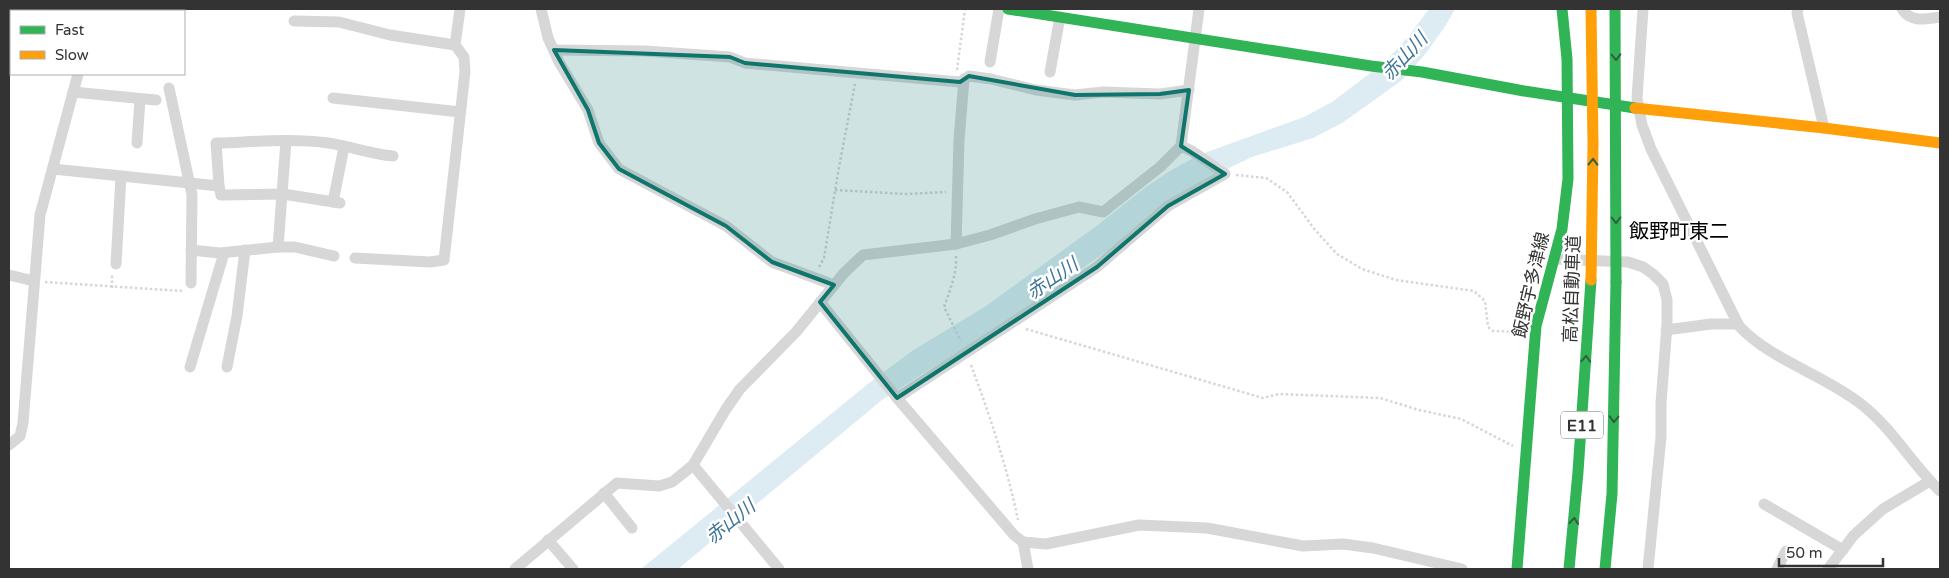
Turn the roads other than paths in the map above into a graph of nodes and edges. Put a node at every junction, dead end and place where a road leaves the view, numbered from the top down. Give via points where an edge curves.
1 (460, 9) edge
2 (538, 9) edge
3 (999, 9) edge
4 (1008, 9) edge
5 (1199, 9) edge
6 (1562, 9) edge
7 (1591, 9) edge
8 (1615, 9) edge
9 (1643, 9) edge
10 (1798, 9) edge
11 (1902, 9) edge
12 (1060, 17) junction
13 (1940, 17) edge
14 (294, 21) dead end
15 (1196, 38) junction
16 (455, 46) junction
17 (554, 50) junction
18 (990, 62) dead end
19 (1050, 72) dead end
20 (78, 75) edge
21 (960, 80) junction
22 (169, 88) dead end
23 (1189, 90) junction
24 (73, 92) junction
25 (333, 98) dead end
26 (1568, 98) junction
27 (140, 99) junction
28 (156, 100) dead end
29 (1639, 109) junction
30 (460, 112) junction
31 (1824, 128) junction
32 (286, 141) junction
33 (136, 143) dead end
34 (1940, 143) edge
35 (344, 147) junction
36 (1186, 148) junction
37 (393, 156) dead end
38 (53, 169) junction
39 (121, 176) junction
40 (190, 183) junction
41 (218, 186) junction
42 (283, 194) junction
43 (956, 244) junction
44 (278, 247) junction
45 (191, 250) junction
46 (245, 250) junction
47 (224, 253) junction
48 (334, 256) dead end
49 (355, 258) dead end
50 (1555, 258) junction
51 (116, 264) dead end
52 (9, 275) edge
53 (34, 281) junction
54 (834, 285) junction
55 (188, 287) road end
56 (820, 302) junction
57 (1738, 324) junction
58 (1666, 330) junction
59 (190, 367) dead end
60 (227, 368) dead end
61 (897, 398) junction
62 (9, 445) edge
63 (692, 465) junction
64 (1930, 481) junction
65 (1940, 491) edge
66 (604, 493) junction
67 (1764, 504) dead end
68 (632, 528) dead end
69 (548, 540) junction
70 (1023, 542) junction
71 (1843, 550) junction
72 (1786, 551) dead end
73 (519, 567) edge
74 (573, 569) edge
75 (779, 569) edge
76 (1028, 569) edge
77 (1462, 569) edge
78 (1517, 569) edge
79 (1570, 569) edge
80 (1605, 569) edge
81 (1648, 569) edge
82 (1777, 569) edge
83 (1828, 569) edge

1 - 16 street
2 - 17 street
3 - 18 street
4 - 12 main road
5 - 15 street
6 - 26 main road, 飯野宇多津線
79 -> 7 main road, 高松自動車道 / E11, bridge via 1592,280
8 -> 80 main road, E11, bridge via 1616,282 1612,494
9 - 29 street
10 - 31 street
11 - 13 street via 1918,20
12 - 15 main road
12 - 19 street
14 - 16 street via 339,22
15 - 23 street
15 - 26 main road
16 - 30 street via 464,57
17 - 21 street via 645,51 730,57 745,63
17 - 54 street via 588,110 599,143 619,169 713,218 772,262
20 - 24 street
21 - 23 street via 969,76 1075,95 1103,92 1160,94
21 - 43 street
22 - 40 street
23 - 36 street
24 - 27 street
24 - 38 street
25 - 30 street
26 - 29 main road
26 - 50 main road, 飯野宇多津線 via 1568,179
27 - 28 street
27 - 33 street
29 - 31 main road
29 - 57 street via 1652,149
30 - 49 street via 444,260
31 - 34 main road
32 - 35 street
32 - 41 street via 216,143
32 - 42 street
35 - 37 street
35 - 42 street via 337,202
36 - 43 street via 1103,212 1079,208
36 - 61 street via 1225,174 1168,206 1097,267
38 - 39 street
38 - 53 street via 40,216
39 - 40 street
39 - 51 street
40 - 41 street
40 - 45 street
41 - 42 street via 221,195
42 - 44 street
43 - 54 street via 863,255
44 - 46 street
44 - 48 street via 295,247
45 - 47 street
45 - 55 street
46 - 47 street
46 - 60 street
47 - 59 street
50 - 58 street via 1628,262 1643,266 1663,284 1667,300
50 - 78 main road, 飯野宇多津線 via 1536,333
52 - 53 street
53 - 62 street via 23,423 20,436
54 - 56 street
56 - 61 street
56 - 63 street via 796,332 740,389
57 - 58 street
57 - 64 street via 1759,344 1862,404 1888,429
58 - 81 street via 1661,437
61 - 70 street
63 - 66 street via 672,482 659,486 617,483
63 - 75 street
64 - 65 street
64 - 71 street via 1883,510 1854,535
66 - 68 street
66 - 69 street
67 - 71 street
69 - 73 street
69 - 74 street
70 - 76 street
70 - 77 street via 1046,544 1139,525 1207,528 1303,546 1343,544 1373,548
71 - 83 street
72 - 82 street

